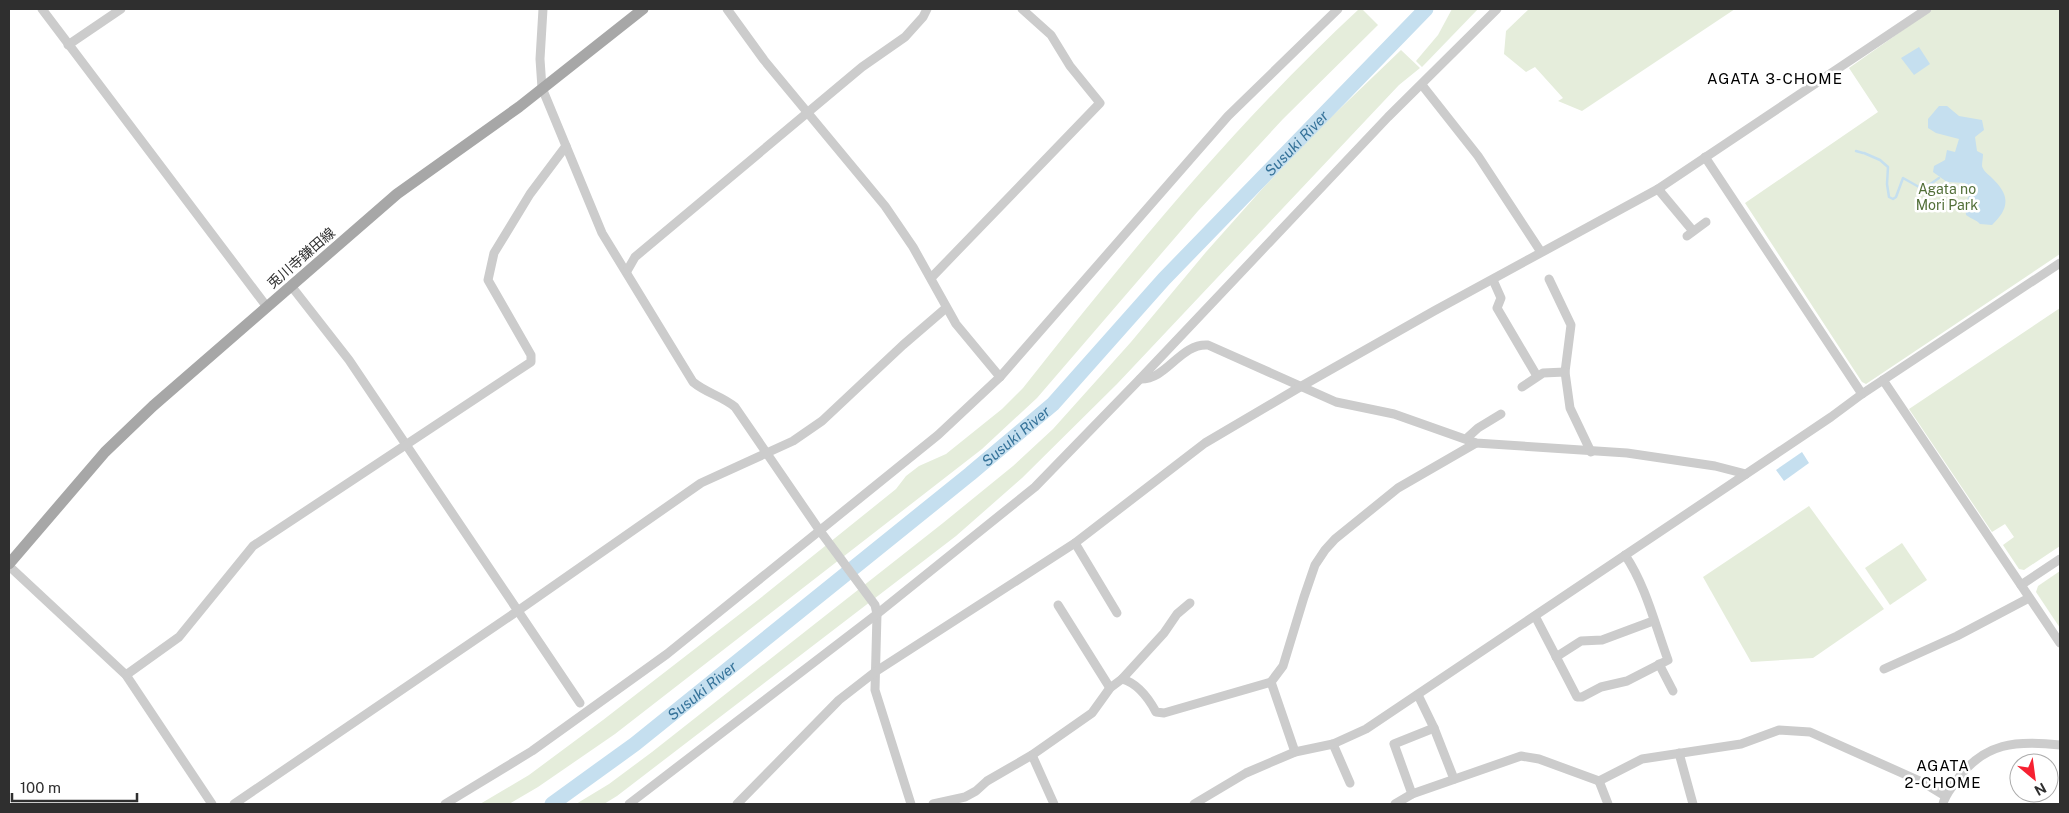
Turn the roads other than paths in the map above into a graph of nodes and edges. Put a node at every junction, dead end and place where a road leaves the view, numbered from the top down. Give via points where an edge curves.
1 (42, 9) edge
2 (121, 9) edge
3 (543, 9) edge
4 (643, 9) edge
5 (726, 9) edge
6 (927, 9) edge
7 (1022, 9) edge
8 (1338, 9) edge
9 (1497, 9) edge
10 (1927, 9) edge
11 (68, 45) junction
12 (1422, 85) junction
13 (542, 88) junction
14 (808, 114) junction
15 (566, 146) junction
16 (1706, 157) junction
17 (1658, 189) junction
18 (1706, 222) dead end
19 (1541, 252) junction
20 (2060, 262) edge
21 (626, 271) junction
22 (931, 278) junction
23 (1549, 279) dead end
24 (1492, 280) junction
25 (292, 287) junction
26 (268, 307) junction
27 (946, 308) junction
28 (1565, 372) junction
29 (1537, 376) junction
30 (1000, 377) junction
31 (1140, 379) junction
32 (1883, 380) junction
33 (1300, 387) junction
34 (1522, 387) dead end
35 (1862, 394) junction
36 (1501, 414) dead end
37 (1467, 438) junction
38 (1476, 443) junction
39 (405, 445) junction
40 (1591, 452) junction
41 (768, 453) junction
42 (1746, 474) junction
43 (822, 534) junction
44 (1075, 543) junction
45 (1625, 555) junction
46 (2060, 559) edge
47 (9, 565) edge
48 (2021, 585) junction
49 (2030, 598) junction
50 (1190, 603) dead end
51 (1058, 605) dead end
52 (519, 610) junction
53 (876, 610) junction
54 (1117, 613) dead end
55 (1535, 616) junction
56 (1653, 621) junction
57 (2060, 643) edge
58 (1556, 657) junction
59 (1659, 664) junction
60 (1884, 670) dead end
61 (875, 672) junction
62 (126, 675) junction
63 (1122, 679) junction
64 (1271, 682) junction
65 (1110, 688) junction
66 (1673, 691) dead end
67 (1418, 695) junction
68 (580, 703) junction
69 (592, 708) junction
70 (580, 717) junction
71 (1434, 728) junction
72 (1333, 744) junction
73 (2060, 745) edge
74 (1295, 752) junction
75 (1679, 753) junction
76 (1032, 755) junction
77 (1454, 779) junction
78 (1599, 781) junction
79 (1350, 784) dead end
80 (1412, 794) junction
81 (1944, 800) edge
82 (212, 804) edge
83 (234, 804) edge
84 (445, 804) edge
85 (629, 804) edge
86 (737, 804) edge
87 (911, 804) edge
88 (933, 804) edge
89 (1054, 804) edge
90 (1194, 804) edge
91 (1394, 804) edge
92 (1608, 804) edge
93 (1693, 804) edge

1 - 11 street
2 - 11 street
3 - 13 street
4 - 13 main road, 兎川寺鎌田線
5 - 14 street
6 - 14 street via 924,17 905,37 862,67
7 - 22 street via 1051,35 1070,66 1100,103
8 - 30 street via 1228,116
9 - 12 street
10 - 16 street
11 - 26 street
12 - 19 street via 1478,156
12 - 31 street
13 - 15 street
13 - 25 main road, 兎川寺鎌田線 via 397,194
14 - 21 street via 635,257
14 - 22 street via 885,206
15 - 21 street via 602,233
15 - 39 street via 530,194 494,253 488,280 531,355 530,362
16 - 17 street
16 - 35 street
17 - 18 street via 1690,233
17 - 19 street
19 - 24 street
20 - 32 street
21 - 41 street via 693,382 735,407
22 - 27 street
23 - 28 street via 1571,325
24 - 29 street via 1501,298 1497,308
24 - 33 street
25 - 26 main road, 兎川寺鎌田線
25 - 39 street via 349,360
26 - 47 main road, 兎川寺鎌田線 via 105,452
27 - 30 street via 967,340
27 - 41 street via 822,421
28 - 29 street
28 - 40 street via 1570,408
29 - 34 street
30 - 43 street
31 - 33 street via 1150,379 1200,344 1218,348
31 - 53 street via 1035,487
32 - 35 street
32 - 48 street
33 - 37 street via 1336,402 1394,414
33 - 44 street via 1205,443
35 - 42 street
36 - 37 street
37 - 38 street
38 - 40 street
38 - 64 street via 1398,488 1335,539 1312,573 1283,666
39 - 52 street
39 - 62 street via 253,546 179,637
40 - 42 street via 1627,453
41 - 43 street
41 - 52 street via 701,483
42 - 45 street
43 - 53 street
43 - 69 street
44 - 54 street
44 - 61 street
45 - 55 street
45 - 56 street via 1636,572
46 - 48 street
47 - 62 street
48 - 49 street
49 - 57 street
49 - 60 street
50 - 63 street
51 - 65 street
52 - 68 street
52 - 83 street
53 - 61 street
53 - 85 street
55 - 58 street
55 - 67 street
56 - 58 street via 1602,640 1581,641
56 - 59 street via 1668,660
58 - 59 street via 1575,694 1580,697 1627,681
59 - 66 street
61 - 86 street via 839,700
61 - 87 street via 877,701
62 - 82 street
63 - 64 street via 1140,690 1156,712 1164,713
63 - 65 street
64 - 74 street
65 - 76 street via 1092,713
67 - 71 street
67 - 72 street via 1366,729
68 - 69 street
68 - 70 street
69 - 70 street
70 - 84 street via 532,751
71 - 77 street
71 - 80 street via 1394,744
72 - 74 street
72 - 79 street
73 - 81 street via 2030,742 1995,748 1963,771
74 - 90 street via 1246,773
75 - 78 street via 1638,760
75 - 81 street via 1741,744 1779,730 1810,732 1922,782
75 - 93 street
76 - 88 street via 965,797
76 - 89 street
77 - 78 street via 1521,756 1539,758
77 - 80 street
78 - 92 street
80 - 91 street

